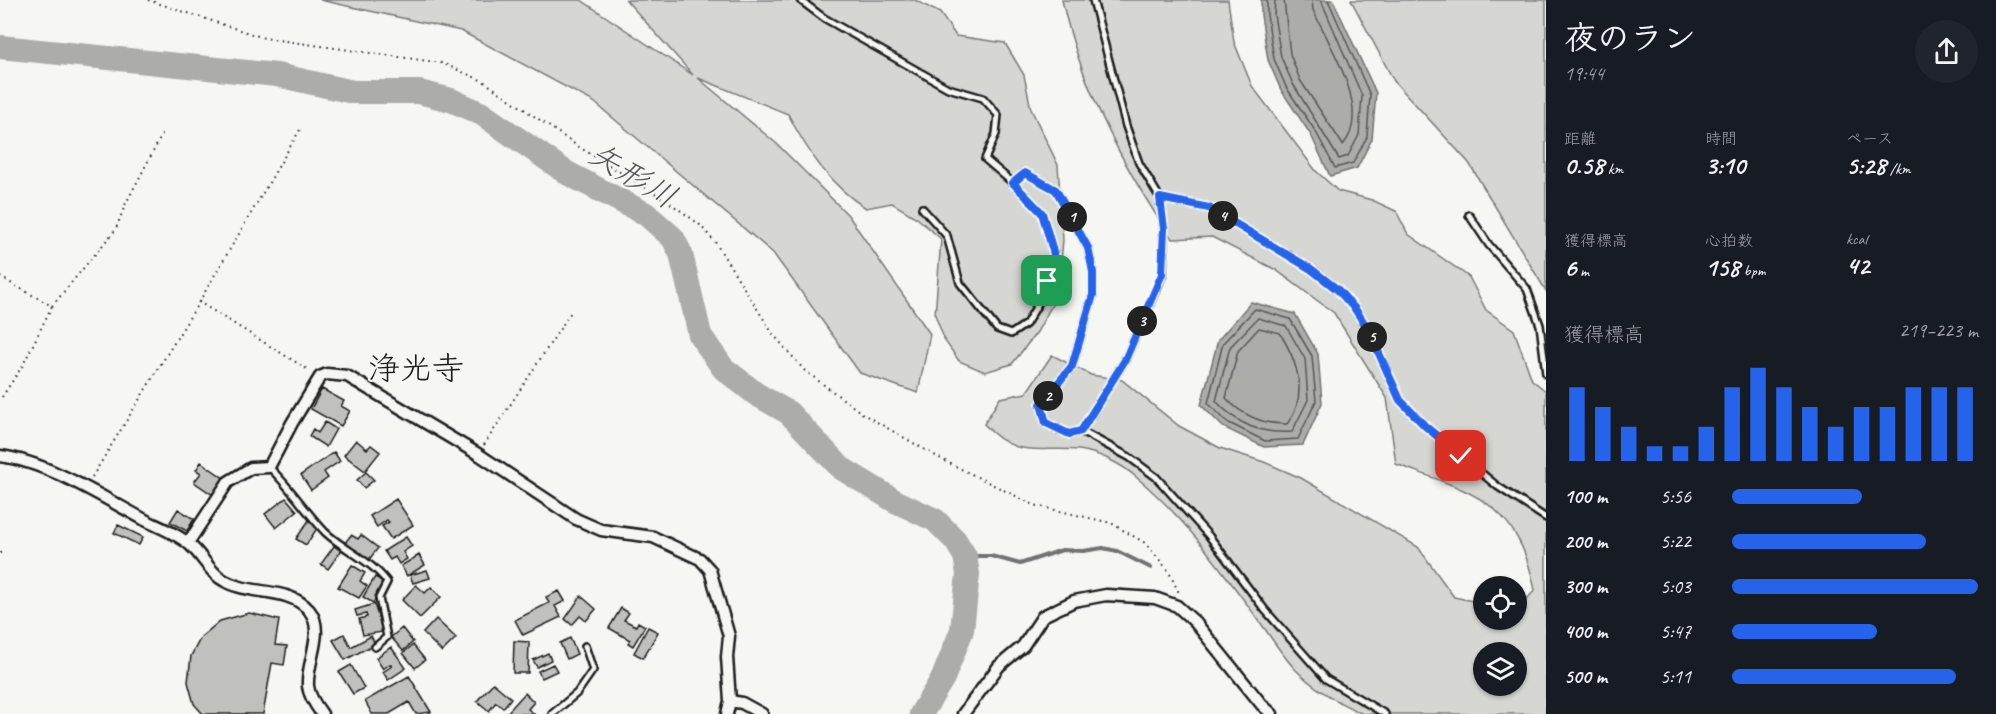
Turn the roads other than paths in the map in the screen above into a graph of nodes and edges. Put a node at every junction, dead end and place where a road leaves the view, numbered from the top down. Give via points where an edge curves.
1 (800, 0) edge
2 (1093, 0) edge
3 (1013, 183) junction
4 (1160, 198) junction
5 (922, 208) dead end
6 (1469, 215) dead end
7 (1546, 374) edge
8 (1081, 431) junction
9 (0, 456) edge
10 (269, 467) junction
11 (1546, 518) edge
12 (188, 543) junction
13 (585, 646) dead end
14 (375, 647) dead end
15 (730, 701) junction
16 (322, 714) edge
17 (552, 714) edge
18 (727, 714) edge
19 (762, 714) edge
20 (963, 714) edge
21 (1272, 714) edge
22 (1385, 714) edge

1 - 3 lane via 824,18 948,88 984,98 998,115 996,134 984,159
2 - 4 lane via 1126,126 1139,163
3 - 5 lane via 1042,213 1055,258 1039,302 1026,324 1011,334 997,329 960,283 947,236
3 - 8 lane via 1025,173 1056,190 1088,248 1093,295 1072,366 1041,404 1046,423 1069,434
4 - 8 lane via 1164,229 1162,274 1125,360
4 - 11 lane via 1209,208 1311,269 1338,290 1368,329 1400,400 1497,486
6 - 7 lane via 1527,289 1540,325
8 - 22 lane via 1156,477 1326,679
9 - 12 street via 21,459 86,489
10 - 12 street via 251,468 228,482
10 - 14 lane via 325,531 387,582 379,598 387,637
10 - 15 street via 320,377 347,376 478,454 576,519 601,530 653,537 700,559 710,570 729,636
12 - 16 street via 220,578 248,591 273,592 310,611 316,628 308,686
13 - 17 lane via 593,670 577,693
15 - 18 street
15 - 19 street
20 - 21 street via 999,666 1023,646 1043,616 1092,596 1155,597 1177,606

